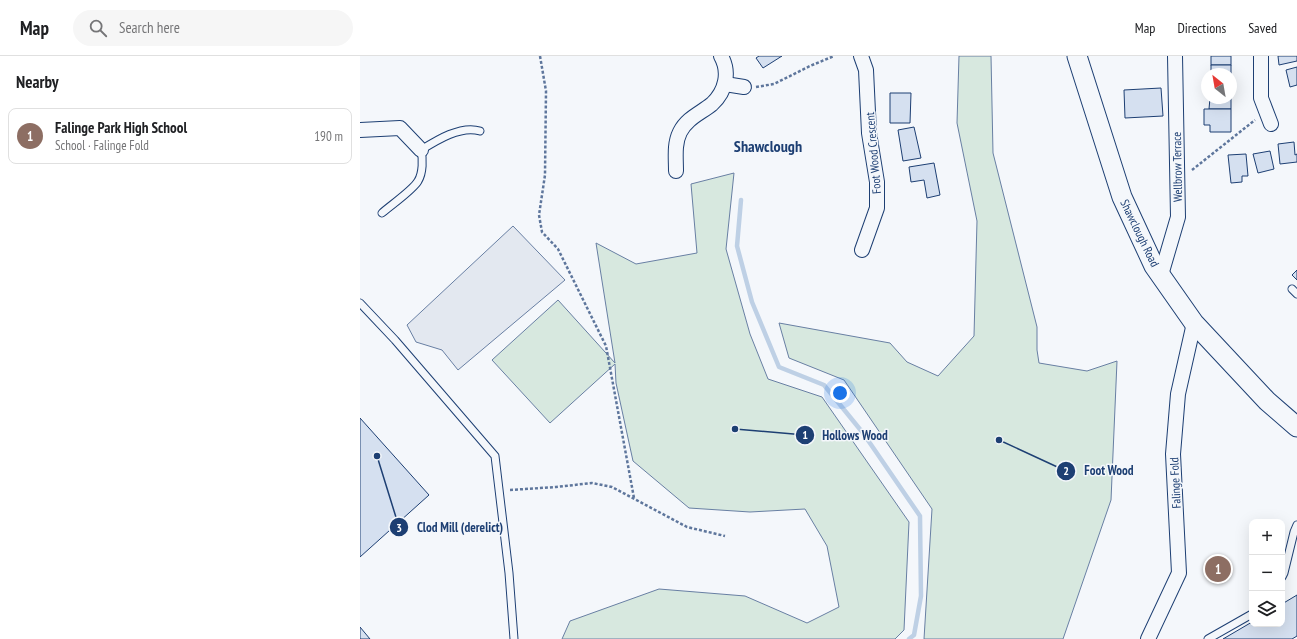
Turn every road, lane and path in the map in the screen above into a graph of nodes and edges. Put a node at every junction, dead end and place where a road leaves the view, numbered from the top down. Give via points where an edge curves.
1 (540, 56) edge
2 (720, 56) edge
3 (834, 56) edge
4 (861, 56) edge
5 (1077, 56) edge
6 (1175, 56) edge
7 (1261, 56) edge
8 (725, 84) junction
9 (744, 87) joint
10 (1269, 118) joint
11 (360, 130) edge
12 (480, 131) dead end
13 (421, 150) junction
14 (676, 171) dead end
15 (1178, 181) junction
16 (382, 213) dead end
17 (862, 250) dead end
18 (1161, 275) junction
19 (360, 303) edge
20 (1194, 323) junction
21 (1297, 427) edge
22 (500, 490) junction
23 (634, 498) junction
24 (1297, 525) edge
25 (725, 536) dead end
26 (1285, 569) edge
27 (1249, 616) edge
28 (514, 639) edge
29 (1148, 639) edge
30 (1208, 639) edge

1 - 23 path via 546,91 545,175 539,215 542,232 558,249 606,346
2 - 8 street via 727,75
3 - 9 path via 774,84
4 - 17 street, Foot Wood Crescent via 866,70 869,133 877,182 876,208
5 - 18 main road, Shawclough Road via 1122,197 1154,266
6 - 15 street, Wellbrow Terrace
7 - 10 street via 1261,98
8 - 9 street
8 - 14 street via 713,103 690,119 680,131 676,144
10 - 15 path
11 - 13 street via 400,128
12 - 13 lane via 474,129 444,136
13 - 16 lane via 419,181
15 - 18 street, Wellbrow Terrace via 1178,217
18 - 20 main road, Shawclough Road
19 - 22 lane via 495,456
20 - 21 main road, Shawclough Road via 1267,401
20 - 29 street, Falinge Fold via 1178,394 1173,454 1179,573
22 - 23 path via 592,483 612,487
22 - 28 lane via 510,573
23 - 25 path via 687,527
24 - 26 lane
27 - 30 lane

